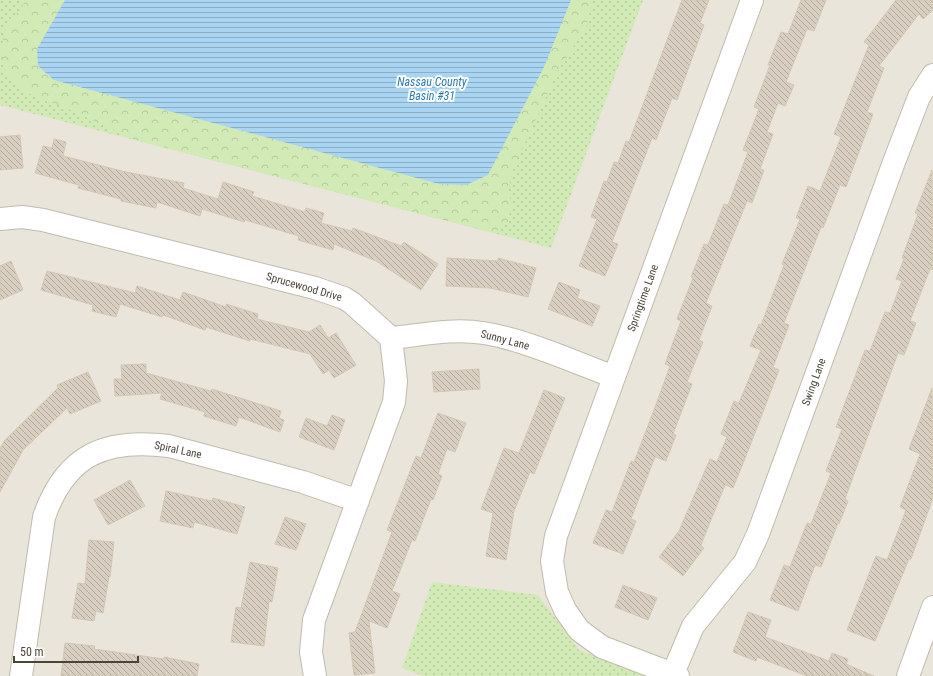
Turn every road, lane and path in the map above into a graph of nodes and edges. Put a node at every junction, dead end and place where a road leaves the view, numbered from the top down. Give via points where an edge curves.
1 (752, 0) edge
2 (933, 75) edge
3 (0, 219) edge
4 (391, 338) junction
5 (614, 377) junction
6 (358, 501) junction
7 (933, 607) edge
8 (675, 675) edge
9 (21, 676) edge
10 (315, 676) edge
11 (908, 676) edge

1 - 5 street, Springtime Lane
2 - 8 street, Swing Lane via 919,97 894,162 758,534 744,562 693,626
3 - 4 street, Sprucewood Drive via 22,217 43,220 315,288 352,303
4 - 5 street, Sunny Lane via 457,331 483,333 521,343
4 - 6 street via 396,381 394,402
5 - 8 street, Springtime Lane via 556,536 552,561 554,578 565,610 580,630 602,647
6 - 9 street, Spiral Lane via 303,482 169,446 124,445 92,454 76,464 62,478 51,497 44,517
6 - 10 street via 314,620 311,652
7 - 11 street

